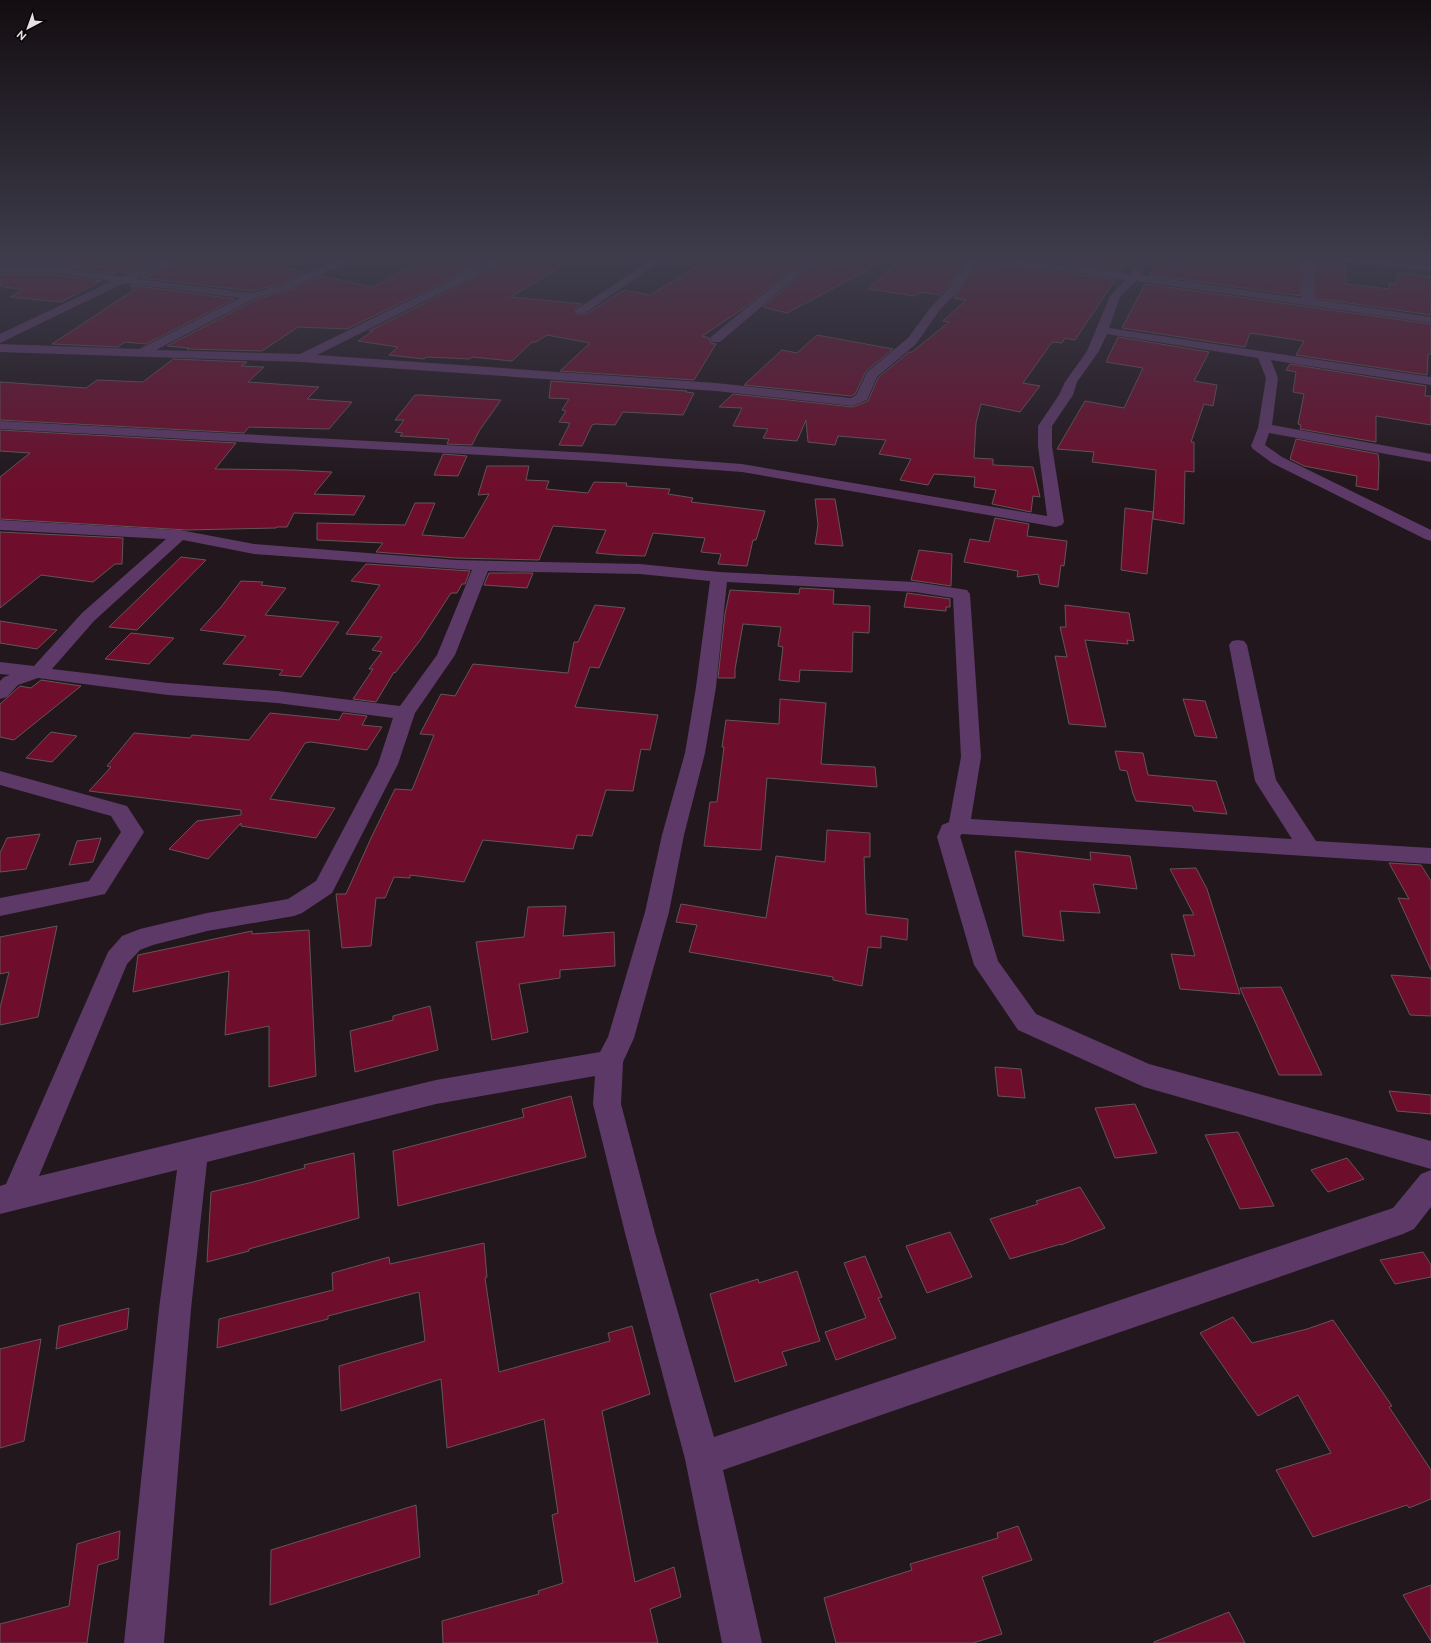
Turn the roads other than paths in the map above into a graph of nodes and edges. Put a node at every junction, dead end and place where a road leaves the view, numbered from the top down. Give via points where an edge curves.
1 (15, 332) edge
2 (181, 332) edge
3 (354, 332) edge
4 (725, 332) edge
5 (919, 332) edge
6 (1101, 332) edge
7 (1113, 332) edge
8 (0, 339) edge
9 (716, 339) dead end
10 (0, 348) edge
11 (141, 352) junction
12 (1263, 355) junction
13 (301, 358) junction
14 (1431, 381) edge
15 (0, 425) edge
16 (1265, 428) junction
17 (1431, 458) edge
18 (0, 525) edge
19 (180, 535) junction
20 (1431, 536) edge
21 (482, 566) junction
22 (719, 577) junction
23 (1238, 645) dead end
24 (0, 668) edge
25 (39, 672) junction
26 (0, 693) edge
27 (405, 713) junction
28 (0, 778) edge
29 (959, 826) junction
30 (1310, 849) junction
31 (1431, 856) edge
32 (0, 907) edge
33 (609, 1062) junction
34 (194, 1153) junction
35 (1431, 1155) edge
36 (1431, 1184) edge
37 (8, 1198) edge
38 (704, 1459) junction
39 (144, 1643) edge
40 (742, 1643) edge

1 - 8 street
2 - 11 street
3 - 13 street
4 - 9 street
5 - 13 street via 912,341 871,375 862,397 853,402 716,387
6 - 15 street via 1093,351 1045,426 1045,446 1056,522 742,468
7 - 12 street
10 - 11 street
11 - 13 street
12 - 14 street
12 - 16 street via 1272,378
16 - 17 street
16 - 20 street via 1258,446 1277,460
18 - 19 street
19 - 21 street via 254,549
19 - 25 street via 88,617
21 - 22 street via 640,570
21 - 27 street via 446,655
22 - 29 street via 915,587 961,594 971,758
22 - 33 street via 695,753 673,835 657,912 621,1038
23 - 30 street via 1266,782
24 - 25 street
25 - 26 street via 11,681
25 - 27 street via 168,689 277,697
27 - 37 street via 388,764 324,887 294,907 207,922 149,936 131,943 117,959
28 - 32 street via 119,811 133,832 97,888
29 - 30 street
29 - 35 street via 950,831 948,837 987,965 1028,1022 1144,1075
30 - 31 street
33 - 34 street via 436,1092
33 - 38 street via 607,1104 640,1233
34 - 37 street
34 - 39 street via 175,1309
36 - 38 street via 1403,1219
38 - 40 street

